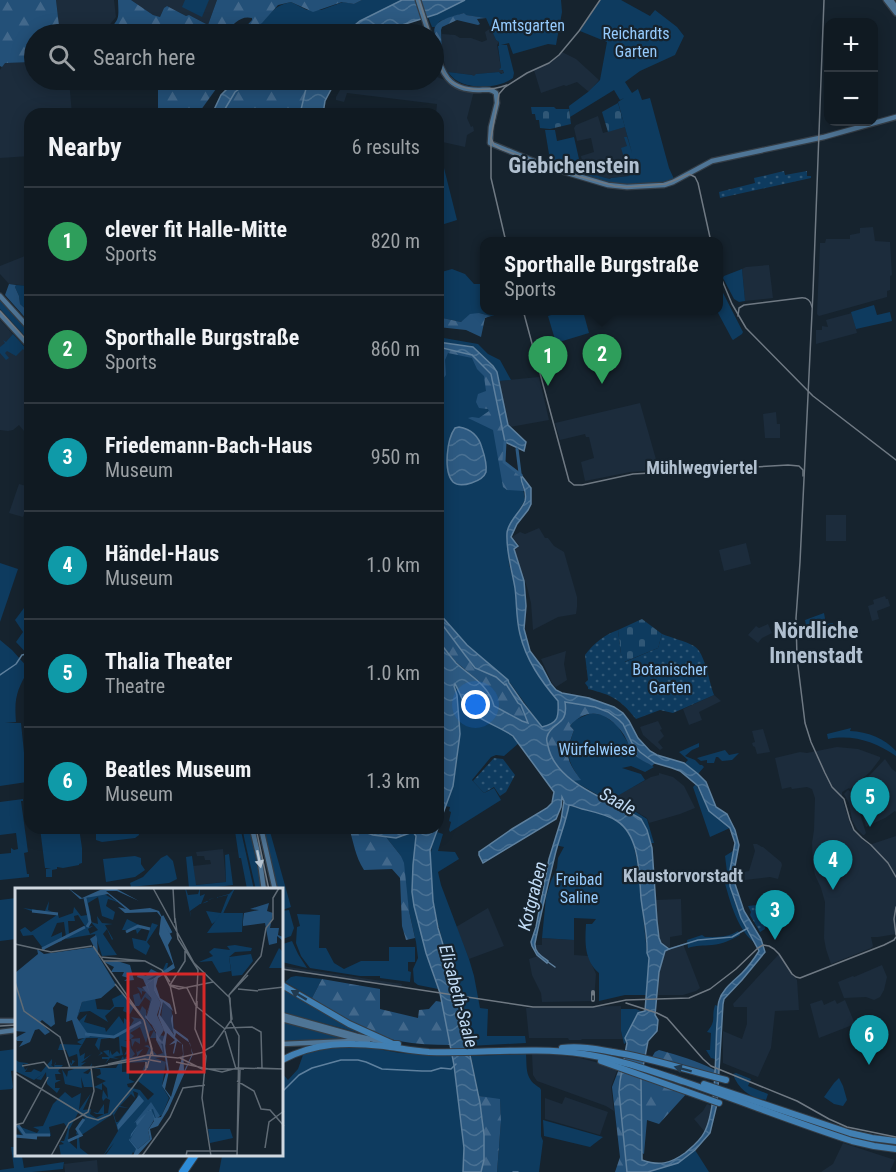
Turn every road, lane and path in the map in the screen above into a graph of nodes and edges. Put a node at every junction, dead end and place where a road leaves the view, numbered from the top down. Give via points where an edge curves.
1 (418, 0) edge
2 (886, 0) edge
3 (891, 0) edge
4 (896, 7) edge
5 (896, 13) edge
6 (426, 24) edge
7 (444, 75) edge
8 (896, 117) edge
9 (0, 296) edge
10 (0, 314) edge
11 (24, 322) edge
12 (24, 340) edge
13 (253, 834) edge
14 (262, 834) edge
15 (264, 888) edge
16 (275, 888) edge
17 (284, 986) edge
18 (284, 1018) edge
19 (284, 1018) edge
20 (15, 1030) edge
21 (0, 1032) edge
22 (365, 1041) junction
23 (284, 1044) edge
24 (393, 1044) junction
25 (385, 1046) junction
26 (537, 1049) junction
27 (427, 1050) junction
28 (615, 1058) junction
29 (284, 1059) edge
30 (655, 1070) junction
31 (724, 1080) dead end
32 (705, 1087) junction
33 (719, 1102) dead end
34 (896, 1141) edge
35 (896, 1149) edge
36 (193, 1157) edge
37 (199, 1157) edge
38 (183, 1172) edge
39 (188, 1172) edge

1 - 6 main road
2 - 5 main road
3 - 4 main road
7 - 8 main road via 465,89 495,92 497,103 490,143 570,174 627,188 666,185 712,161
9 - 11 main road
10 - 12 main road
13 -> 15 main road
14 - 16 main road
24 -> 17 main road via 360,1030
18 - 24 main road
19 - 22 main road
20 - 21 main road
22 - 23 main road
22 - 25 main road
24 - 27 main road
25 - 27 main road
25 - 29 main road via 326,1045
26 - 27 main road
26 - 28 main road
26 - 28 main road via 584,1050
28 - 30 main road
28 - 30 main road
31 -> 30 main road
30 - 32 main road
30 - 33 main road
32 - 34 main road via 850,1133
32 - 35 main road via 852,1141
36 - 38 highway
37 - 39 highway

